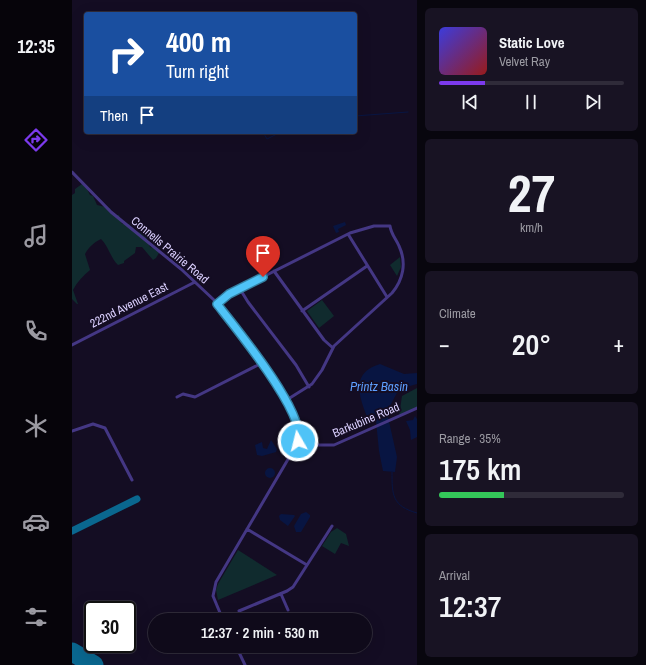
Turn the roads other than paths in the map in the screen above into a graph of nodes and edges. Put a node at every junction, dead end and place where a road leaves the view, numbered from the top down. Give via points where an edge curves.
1 (72, 172) edge
2 (348, 234) junction
3 (367, 266) junction
4 (274, 272) junction
5 (195, 282) junction
6 (240, 289) junction
7 (387, 297) junction
8 (217, 304) junction
9 (302, 311) junction
10 (72, 345) edge
11 (334, 348) junction
12 (262, 363) junction
13 (309, 387) junction
14 (177, 398) dead end
15 (285, 400) junction
16 (417, 409) edge
17 (72, 431) edge
18 (298, 441) junction
19 (132, 480) dead end
20 (332, 526) dead end
21 (247, 529) junction
22 (307, 565) junction
23 (281, 594) junction
24 (288, 610) dead end
25 (239, 612) dead end
26 (220, 613) edge
27 (239, 653) edge
28 (245, 665) edge

1 - 5 street, Connells Prairie Road via 111,212
2 - 3 street
2 - 4 street
2 - 7 street via 365,228 390,226 402,253 403,263 402,276
3 - 7 street
3 - 9 street
4 - 6 street
4 - 9 street
5 - 8 street, Connells Prairie Road
5 - 10 street, 222nd Avenue East
6 - 8 street
6 - 13 street via 296,365
7 - 11 street
8 - 12 street, Connells Prairie Road
9 - 11 street via 324,340
11 - 13 street via 319,376
12 - 14 street via 195,397 183,394
12 - 15 street, Connells Prairie Road
13 - 15 street
15 - 18 street, Connells Prairie Road via 297,425
16 - 18 street, Barkubine Road via 334,445 312,445
17 - 19 street via 93,424 105,428
18 - 21 street
20 - 22 street
21 - 22 street
21 - 26 street via 216,582 213,596
22 - 23 street via 293,587
23 - 24 street
23 - 25 street
27 - 28 street

